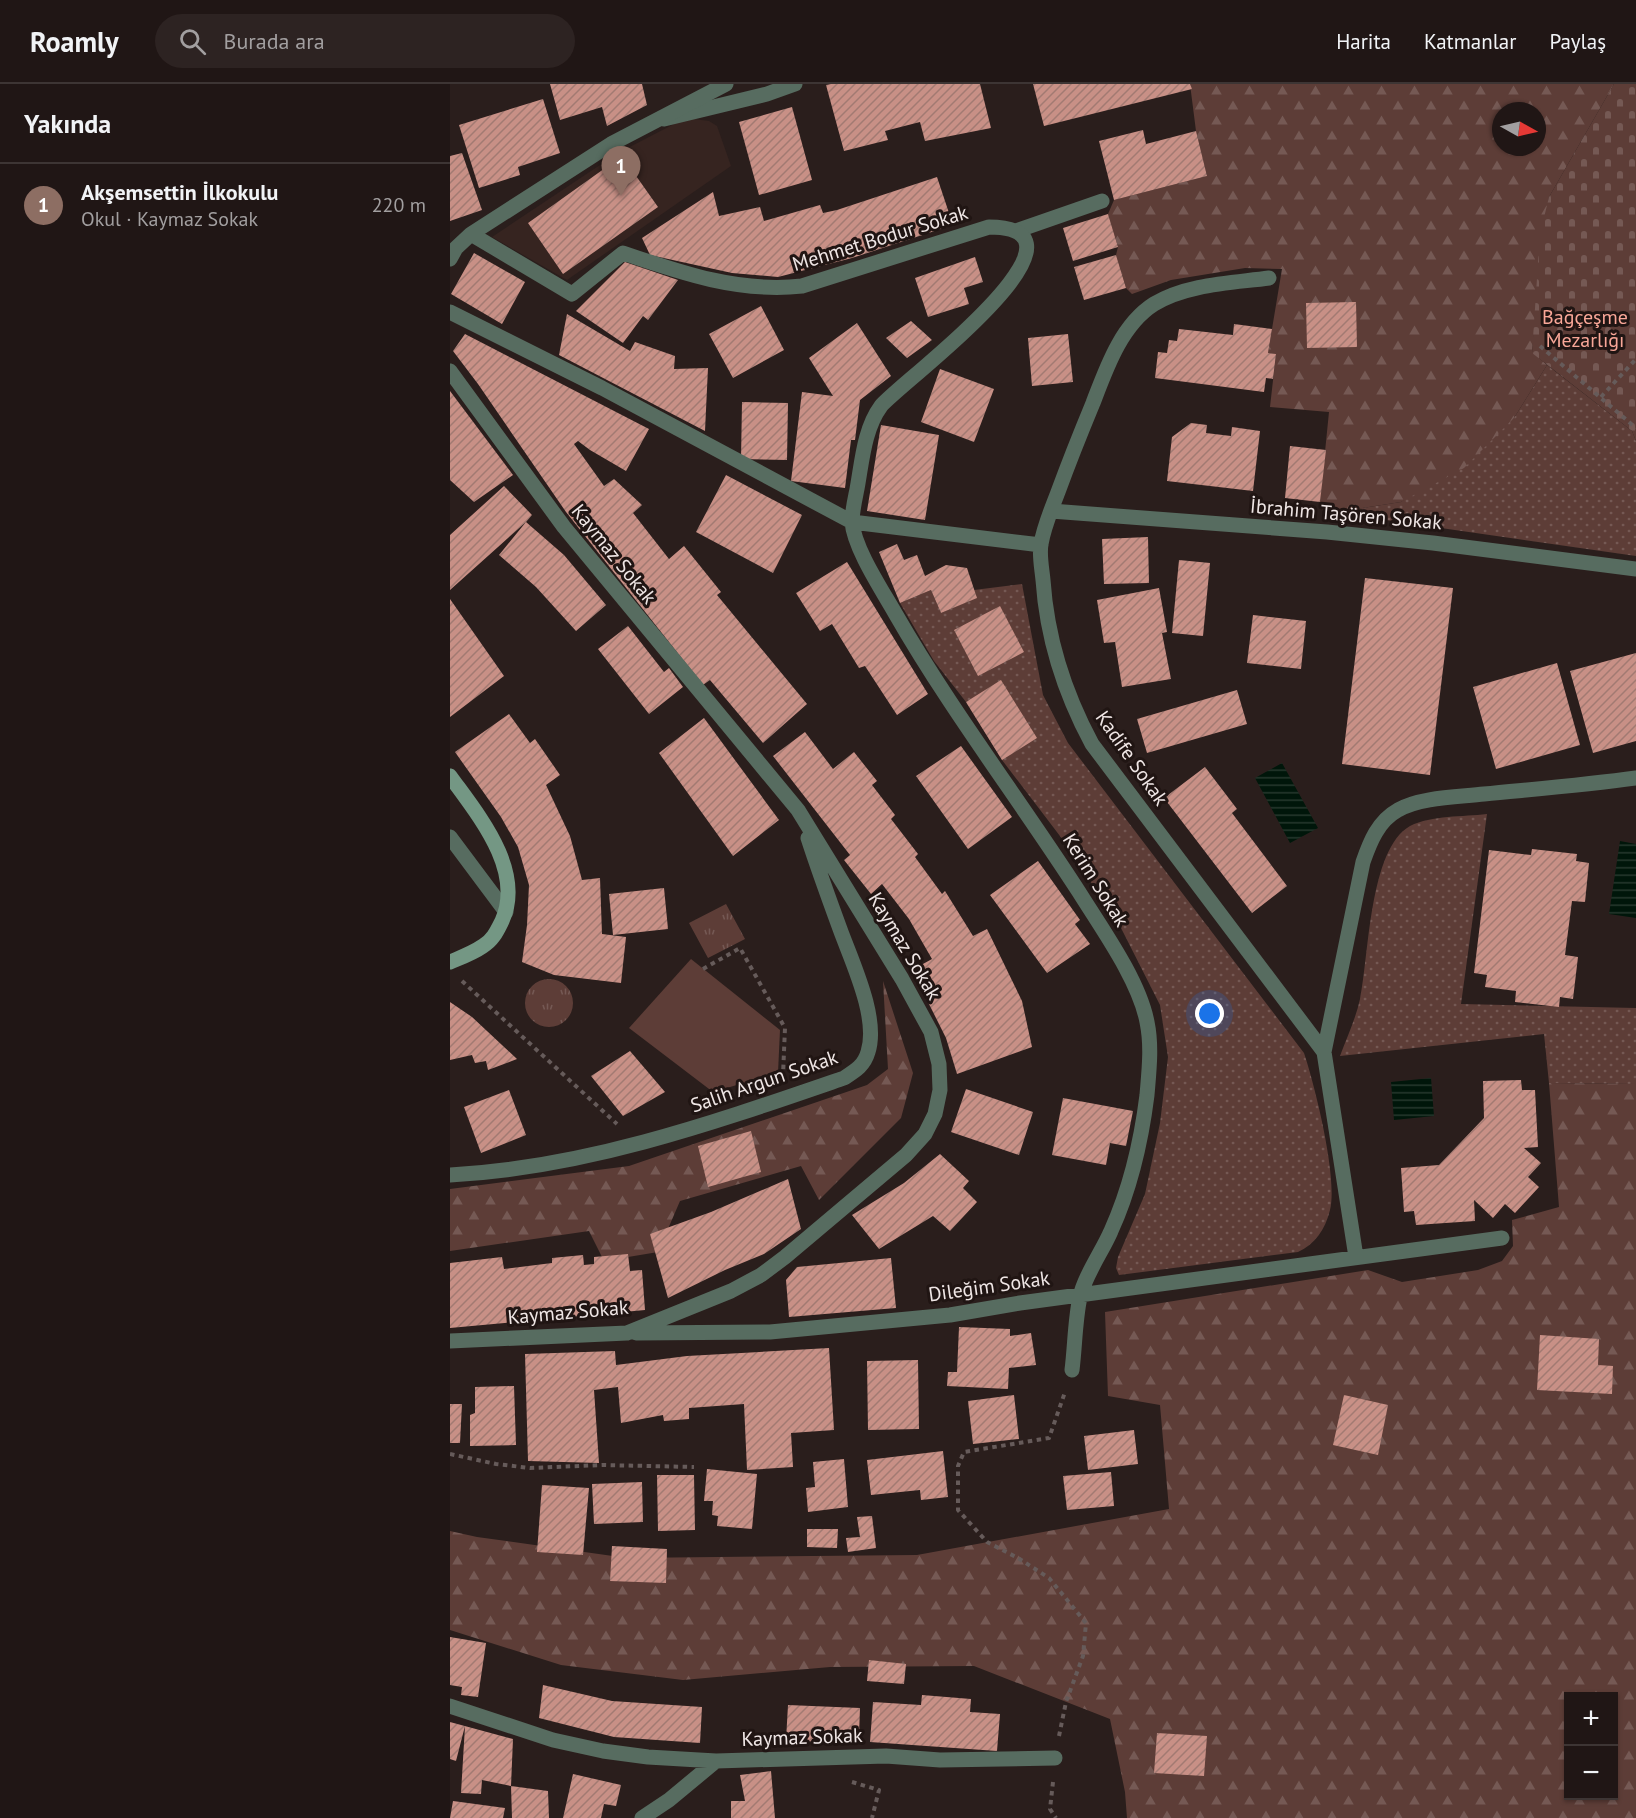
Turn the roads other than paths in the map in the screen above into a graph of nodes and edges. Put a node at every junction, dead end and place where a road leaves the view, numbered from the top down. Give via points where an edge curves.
1 (726, 84) edge
2 (795, 84) edge
3 (651, 122) junction
4 (1102, 201) dead end
5 (1015, 230) junction
6 (471, 234) junction
7 (450, 259) edge
8 (1269, 279) dead end
9 (450, 312) edge
10 (450, 371) edge
11 (1051, 510) junction
12 (852, 522) junction
13 (1041, 544) junction
14 (1636, 569) edge
15 (450, 776) edge
16 (1636, 778) edge
17 (798, 810) junction
18 (450, 837) edge
19 (506, 912) junction
20 (450, 962) edge
21 (1324, 1052) junction
22 (450, 1175) edge
23 (1502, 1238) dead end
24 (1356, 1257) junction
25 (1080, 1295) junction
26 (627, 1333) junction
27 (450, 1341) edge
28 (1072, 1370) road end
29 (450, 1707) edge
30 (1055, 1758) road end
31 (716, 1761) junction
32 (642, 1818) edge

1 - 3 street
2 - 3 street
3 - 6 street
4 - 5 street
5 - 6 street, Mehmet Bodur Sokak via 989,227 802,286 780,289 678,272 623,253 572,294
5 - 12 street via 1027,243 1010,284 956,340 884,402 874,417
6 - 7 street
8 - 11 street, Kadife Sokak via 1208,286 1173,295 1153,304 1128,330 1101,382
9 - 12 street via 602,388
10 - 17 street, Kaymaz Sokak via 564,527
11 - 13 street, Kadife Sokak
11 - 14 street, İbrahim Taşören Sokak via 1327,532
12 - 13 street
12 - 25 street, Kerim Sokak via 873,574 899,620 1106,936 1135,987 1147,1020 1148,1082 1136,1161 1126,1196
13 - 21 street, Kadife Sokak via 1047,620 1055,657 1092,744
15 - 19 main road via 493,841 504,866
16 - 21 street via 1460,796 1413,803 1396,810 1380,825 1363,862
17 - 22 street, Salih Argun Sokak via 861,990 871,1036 864,1064 844,1078 640,1144 561,1162
17 - 26 street, Kaymaz Sokak via 931,1032 939,1064 940,1090 935,1114 925,1134 906,1155 761,1275
18 - 19 street
19 - 20 main road via 496,934 485,945
21 - 24 street, Kadife Sokak
23 - 24 street, Dileğim Sokak
24 - 25 street, Dileğim Sokak
25 - 26 street, Dileğim Sokak via 950,1315 770,1332
25 - 28 street, Kerim Sokak
26 - 27 street, Kaymaz Sokak
29 - 31 street, Kaymaz Sokak via 553,1740 603,1751
30 - 31 street, Kaymaz Sokak via 939,1760 886,1756
31 - 32 street

